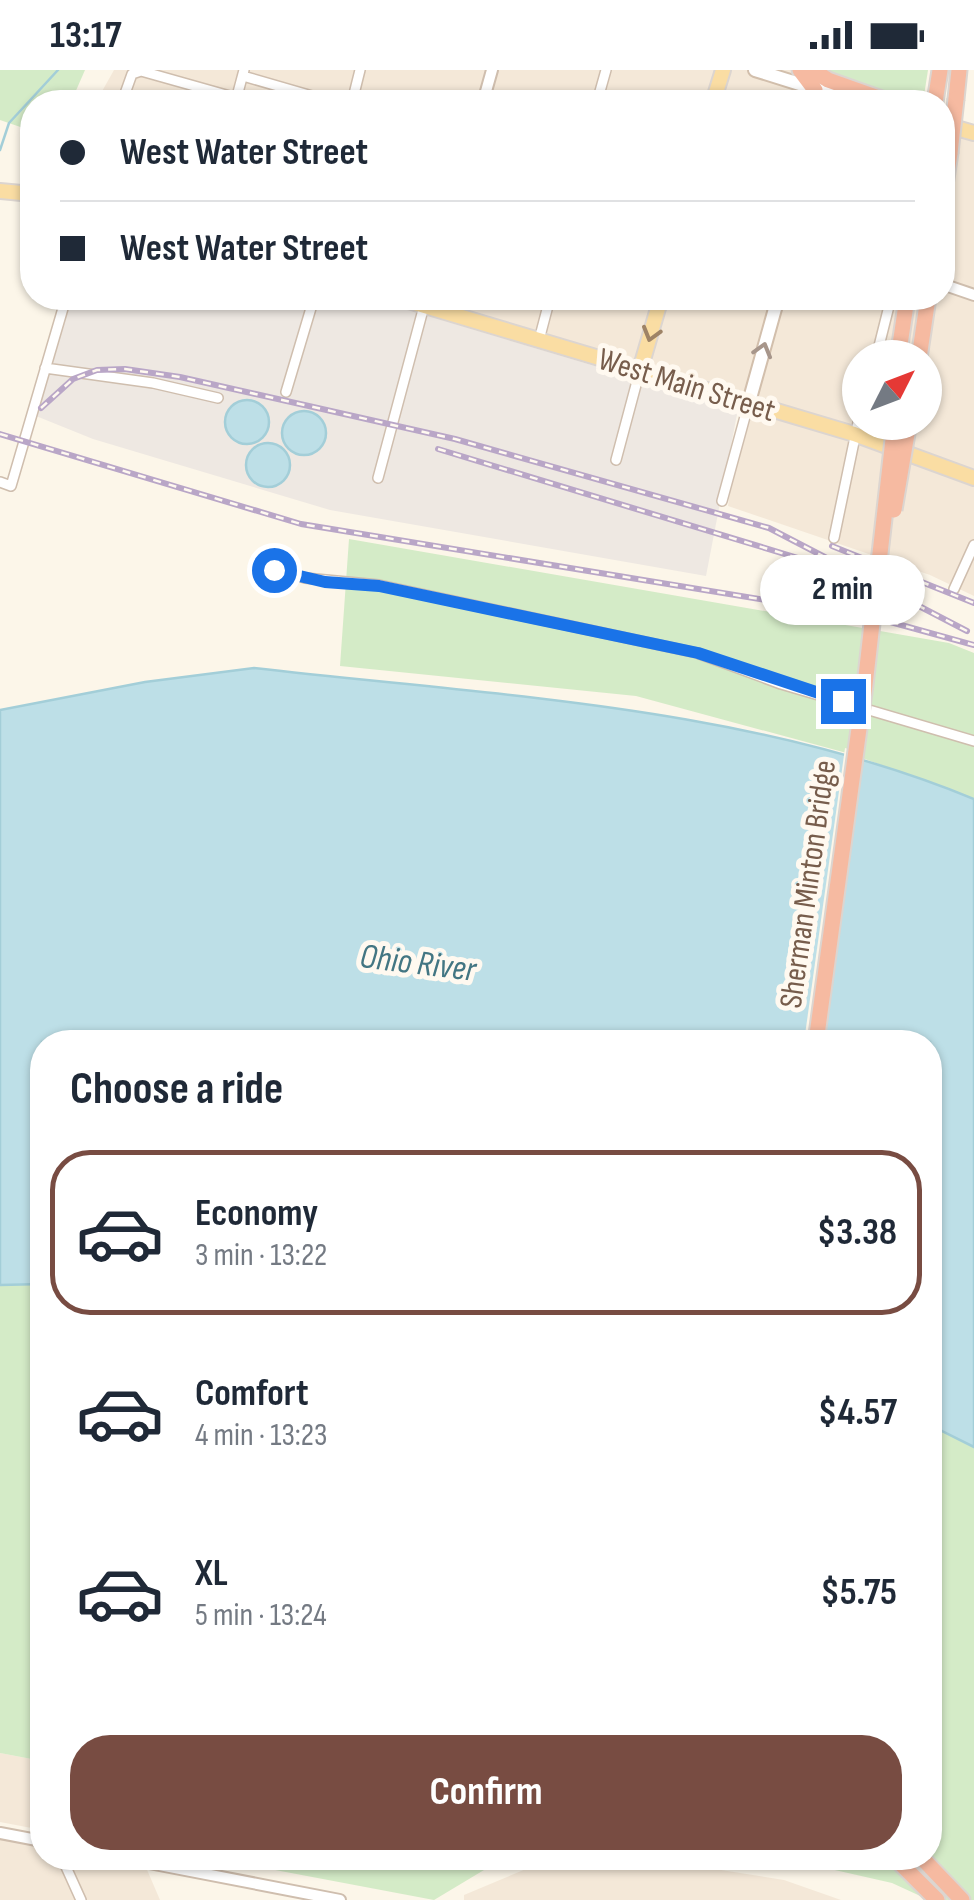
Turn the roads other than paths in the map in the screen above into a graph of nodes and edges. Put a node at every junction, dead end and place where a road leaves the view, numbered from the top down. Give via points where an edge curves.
1 (755, 70) edge
2 (813, 70) edge
3 (968, 70) edge
4 (244, 73) edge
5 (126, 90) edge
6 (203, 90) edge
7 (296, 90) edge
8 (803, 90) edge
9 (856, 90) edge
10 (950, 90) edge
11 (62, 310) edge
12 (310, 310) edge
13 (423, 310) edge
14 (449, 310) edge
15 (547, 310) edge
16 (658, 310) edge
17 (775, 310) edge
18 (889, 310) edge
19 (911, 310) edge
20 (919, 310) edge
21 (912, 320) junction
22 (539, 340) junction
23 (881, 340) edge
24 (906, 340) edge
25 (916, 340) edge
26 (45, 368) junction
27 (640, 370) junction
28 (286, 392) dead end
29 (218, 398) dead end
30 (748, 402) junction
31 (842, 430) edge
32 (853, 440) edge
33 (870, 440) edge
34 (890, 440) edge
35 (892, 440) edge
36 (905, 440) edge
37 (616, 460) dead end
38 (378, 478) dead end
39 (974, 478) edge
40 (6, 484) edge
41 (890, 500) junction
42 (722, 501) dead end
43 (834, 538) dead end
44 (974, 545) edge
45 (257, 563) dead end
46 (954, 589) dead end
47 (974, 741) edge
48 (815, 1030) edge
49 (815, 1030) edge
50 (0, 1833) edge
51 (30, 1839) edge
52 (67, 1870) edge
53 (186, 1870) edge
54 (904, 1870) edge
55 (933, 1870) edge
56 (81, 1900) edge
57 (340, 1900) edge
58 (933, 1900) edge
59 (962, 1900) edge

1 - 8 main road
2 - 9 highway
3 - 10 highway
4 - 7 street
5 - 6 street via 132,74 141,71
11 - 26 street
12 - 28 street
13 - 38 street
14 - 22 main road, West Main Street
15 - 22 street
16 -> 27 main road
30 -> 17 main road
18 - 23 street
19 - 21 highway
20 - 21 highway
21 - 24 highway
21 - 25 highway
22 - 27 main road, West Main Street
26 - 29 street
26 - 40 street
27 - 30 main road, West Main Street
27 - 37 street
30 - 31 main road, West Main Street
30 - 42 street
32 - 43 street
33 - 39 main road, West Main Street
34 - 48 highway, bridge via 865,685
35 - 41 highway, bridge
36 - 41 highway, bridge
41 - 49 highway, Sherman Minton Bridge, bridge
44 - 46 street
45 - 47 street via 305,578 379,586 698,653
50 - 51 street
52 - 56 street
53 - 57 street
54 - 58 highway
55 - 59 highway

